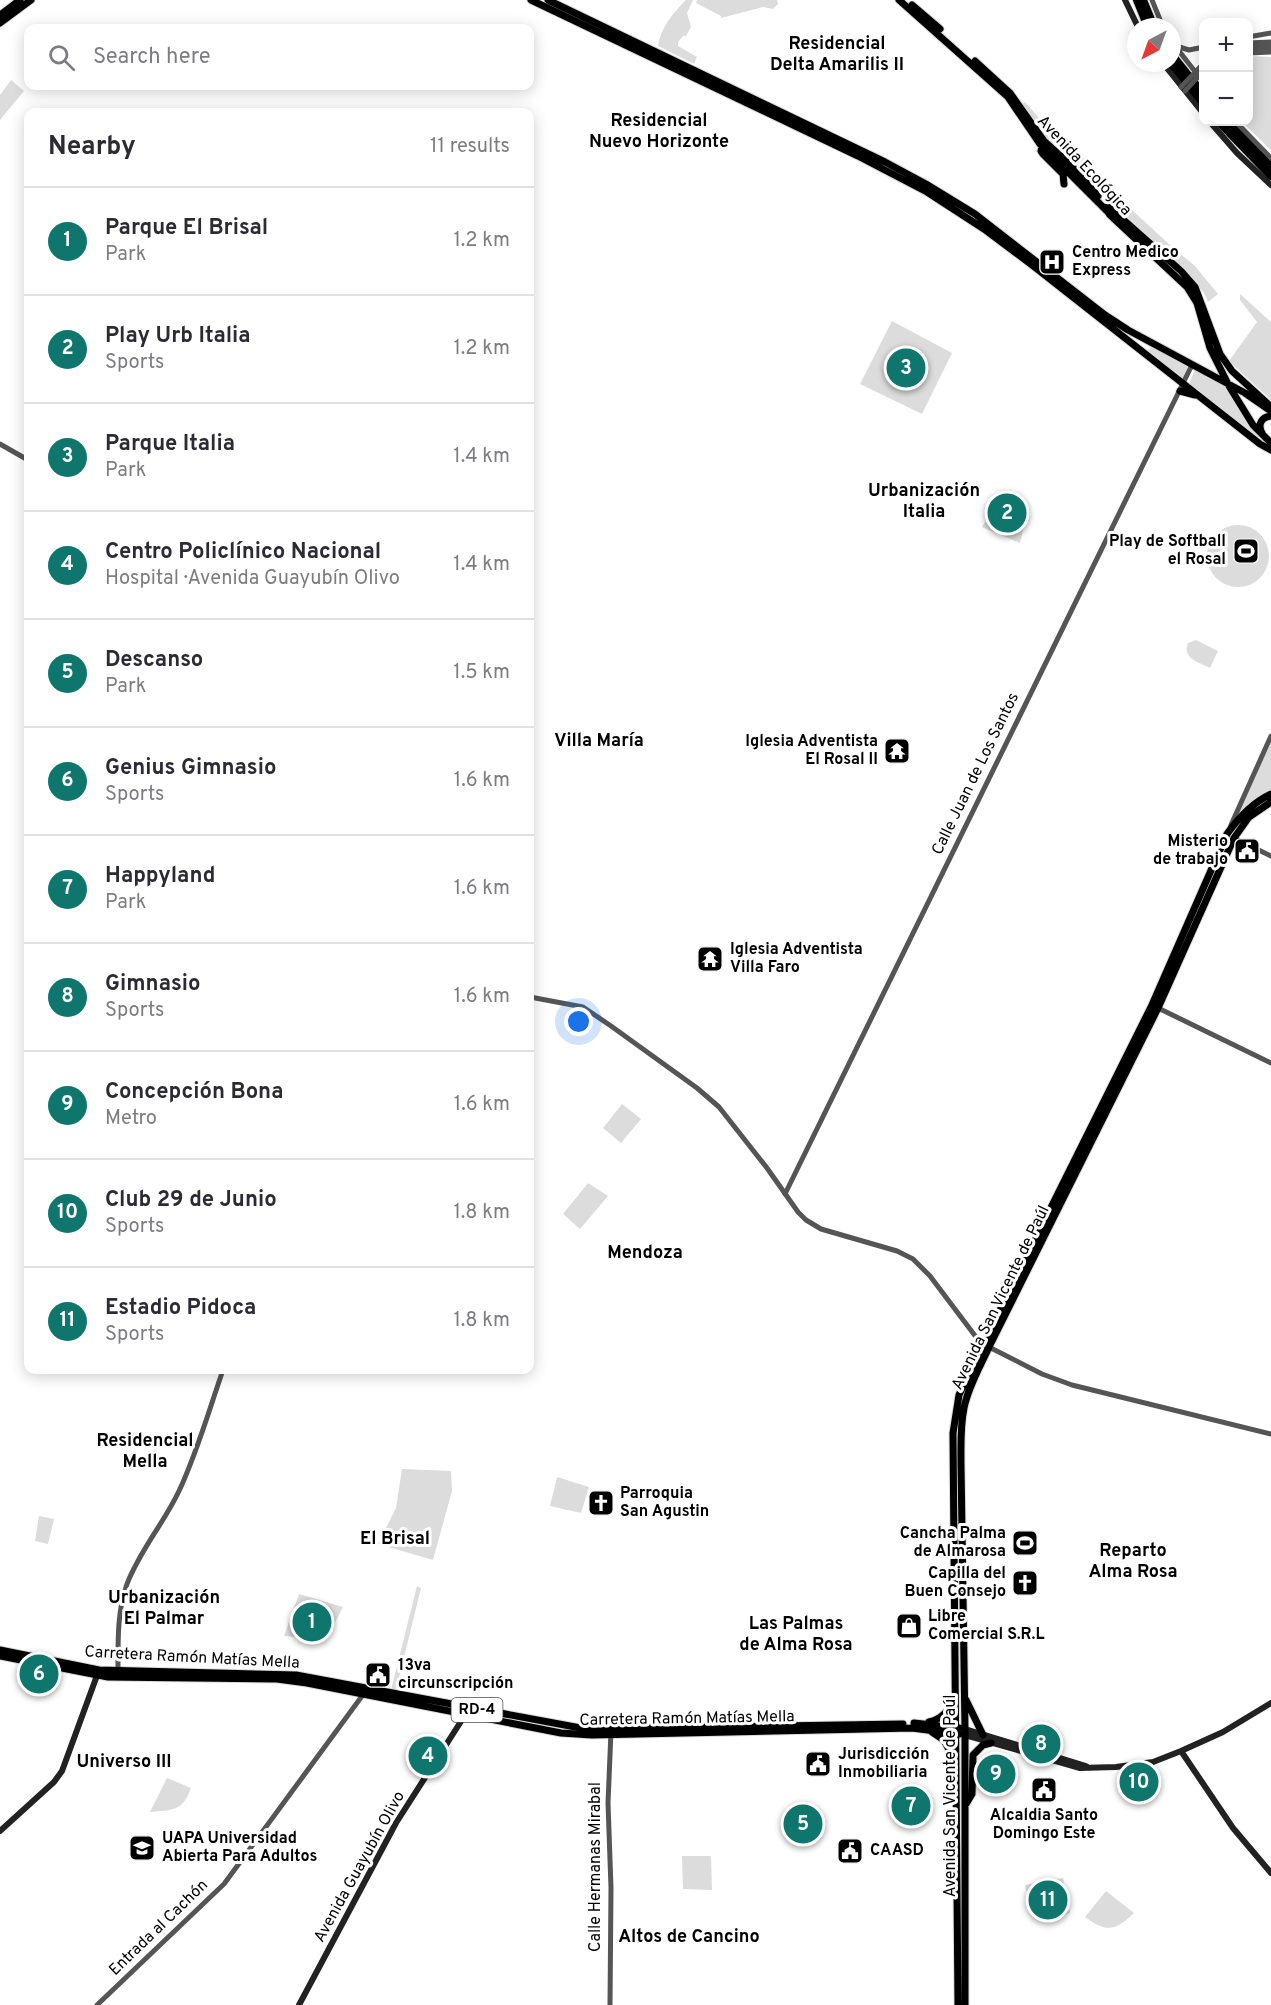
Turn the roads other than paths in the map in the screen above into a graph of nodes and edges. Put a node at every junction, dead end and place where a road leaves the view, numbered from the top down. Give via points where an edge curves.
1 (20, 0) edge
2 (31, 0) edge
3 (531, 0) edge
4 (548, 0) edge
5 (899, 0) edge
6 (906, 0) edge
7 (1137, 0) edge
8 (1143, 0) edge
9 (1152, 0) edge
10 (1126, 1) edge
11 (0, 15) edge
12 (1134, 18) edge
13 (1144, 18) edge
14 (1150, 18) edge
15 (1159, 18) edge
16 (0, 23) edge
17 (1271, 33) edge
18 (1253, 36) edge
19 (1271, 45) edge
20 (1253, 46) edge
21 (1181, 48) edge
22 (1199, 48) edge
23 (1271, 52) edge
24 (1253, 53) edge
25 (1181, 54) edge
26 (1181, 67) edge
27 (1199, 68) edge
28 (1170, 72) edge
29 (1178, 72) edge
30 (1201, 72) edge
31 (1199, 78) edge
32 (1183, 89) junction
33 (1199, 90) edge
34 (1199, 99) edge
35 (1199, 109) edge
36 (1214, 126) edge
37 (1223, 126) edge
38 (1231, 126) edge
39 (1240, 126) edge
40 (1042, 146) junction
41 (1057, 154) junction
42 (1271, 158) edge
43 (1271, 167) edge
44 (1271, 176) edge
45 (1073, 178) junction
46 (1271, 185) edge
47 (1098, 198) junction
48 (1209, 335) junction
49 (1147, 340) junction
50 (1142, 350) junction
51 (1192, 365) junction
52 (1218, 365) junction
53 (1210, 375) junction
54 (1183, 383) junction
55 (1229, 386) junction
56 (1180, 391) junction
57 (1210, 404) junction
58 (1271, 409) edge
59 (1271, 416) edge
60 (1263, 435) junction
61 (1271, 443) edge
62 (0, 444) edge
63 (1271, 452) edge
64 (24, 458) edge
65 (1271, 736) edge
66 (1271, 794) edge
67 (1271, 802) edge
68 (1231, 836) junction
69 (1271, 856) edge
70 (534, 998) edge
71 (1155, 1007) junction
72 (1271, 1063) edge
73 (785, 1194) junction
74 (986, 1346) junction
75 (222, 1374) edge
76 (1271, 1434) edge
77 (0, 1650) edge
78 (0, 1656) edge
79 (118, 1671) junction
80 (98, 1673) junction
81 (365, 1691) junction
82 (955, 1692) junction
83 (964, 1695) junction
84 (1271, 1703) edge
85 (468, 1711) junction
86 (924, 1723) junction
87 (912, 1728) junction
88 (956, 1730) junction
89 (611, 1732) junction
90 (965, 1732) junction
91 (983, 1735) junction
92 (991, 1743) junction
93 (1181, 1751) junction
94 (956, 1767) junction
95 (1089, 1767) junction
96 (964, 1806) junction
97 (0, 1831) edge
98 (1271, 1873) edge
99 (97, 2005) edge
100 (299, 2005) edge
101 (609, 2005) edge
102 (958, 2005) edge
103 (966, 2005) edge

1 - 11 main road
2 - 16 main road
3 - 50 main road via 927,192 1001,242
4 - 49 main road via 933,188 975,214 1106,315
5 - 40 main road, Avenida Ecológica via 1008,97
6 - 41 main road, Avenida Ecológica via 1011,93 1036,132
7 - 13 highway
8 - 14 highway
9 - 15 street
10 - 12 main road
17 - 18 street
19 - 20 street
21 - 22 street
23 - 24 street
25 - 31 street
26 - 33 highway
27 - 32 street, bridge
28 - 32 main road
29 - 34 highway
30 - 32 street, bridge
32 - 35 main road
36 - 46 main road
37 - 44 highway
38 - 43 highway
39 - 42 street
40 - 45 main road, Avenida Ecológica
40 - 47 main road via 1043,154 1063,174 1065,186 1074,186 1086,196
41 - 45 main road
41 - 47 main road, Avenida Ecológica
45 - 47 main road
47 - 48 main road, Avenida Ecológica via 1110,215 1187,287
48 - 52 main road
48 - 58 main road via 1232,371
49 - 50 main road via 1148,347
49 - 51 main road
50 - 54 main road
51 - 53 main road
51 - 54 street, Calle Juan de Los Santos
52 - 53 main road via 1217,373
52 - 55 main road
53 - 55 main road
54 - 56 street, Calle Juan de Los Santos
54 - 57 main road
55 - 58 main road
55 - 60 main road
56 - 57 main road
56 - 73 street, Calle Juan de Los Santos
57 - 63 main road
59 - 60 main road via 1260,422
60 - 61 main road
62 - 64 street
65 - 68 street, Avenida San Vicente de Paúl
66 - 68 main road, Avenida San Vicente de Paúl via 1246,811
67 - 68 main road, Avenida San Vicente de Paúl
68 - 69 street
68 - 71 main road, Avenida San Vicente de Paúl
70 - 73 street via 583,1007 697,1088 744,1137
71 - 72 street
71 - 74 main road, Avenida San Vicente de Paúl
73 - 74 street via 815,1227 897,1251 915,1261
74 - 76 street via 1042,1374 1104,1395
74 - 82 main road, Avenida San Vicente de Paúl via 960,1395 953,1431
74 - 83 main road, Avenida San Vicente de Paúl via 961,1425
75 - 79 street via 181,1486 126,1586 118,1631
77 - 80 main road, Carretera Ramón Matías Mella / RD-4
78 - 80 main road, Carretera Ramón Matías Mella / RD-4
79 - 80 main road, Carretera Ramón Matías Mella / RD-4
79 - 81 main road, Carretera Ramón Matías Mella / RD-4 via 279,1674 315,1678
80 - 81 main road, Carretera Ramón Matías Mella / RD-4 via 277,1679
80 - 97 main road via 62,1771
81 - 85 main road, Carretera Ramón Matías Mella / RD-4
81 - 99 street, Entrada al Cachón via 224,1884
82 - 86 main road via 947,1712
82 - 88 main road, Avenida San Vicente de Paúl
83 - 90 main road, Avenida San Vicente de Paúl
83 - 91 main road
84 - 93 main road, RD-4 via 1224,1732
85 - 89 main road, Carretera Ramón Matías Mella / RD-4
85 - 100 main road, Avenida Guayubín Olivo via 396,1823
86 - 88 main road, Carretera Ramón Matías Mella / RD-4
86 - 89 main road, Carretera Ramón Matías Mella / RD-4
87 - 88 main road, Carretera Ramón Matías Mella / RD-4
87 - 89 main road, Carretera Ramón Matías Mella / RD-4
87 - 94 main road via 942,1737
88 - 90 main road, RD-4
88 - 94 main road, Avenida San Vicente de Paúl
89 - 101 street, Calle Hermanas Mirabal
90 - 91 main road, RD-4
90 - 92 main road, RD-4
90 - 96 main road, Avenida San Vicente de Paúl
91 - 95 main road, RD-4
92 - 95 main road, RD-4 via 1080,1768
92 - 96 main road via 973,1755 972,1794
93 - 95 main road, RD-4 via 1148,1763
93 - 98 main road via 1233,1828
94 - 102 main road, Avenida San Vicente de Paúl
96 - 103 main road, Avenida San Vicente de Paúl

